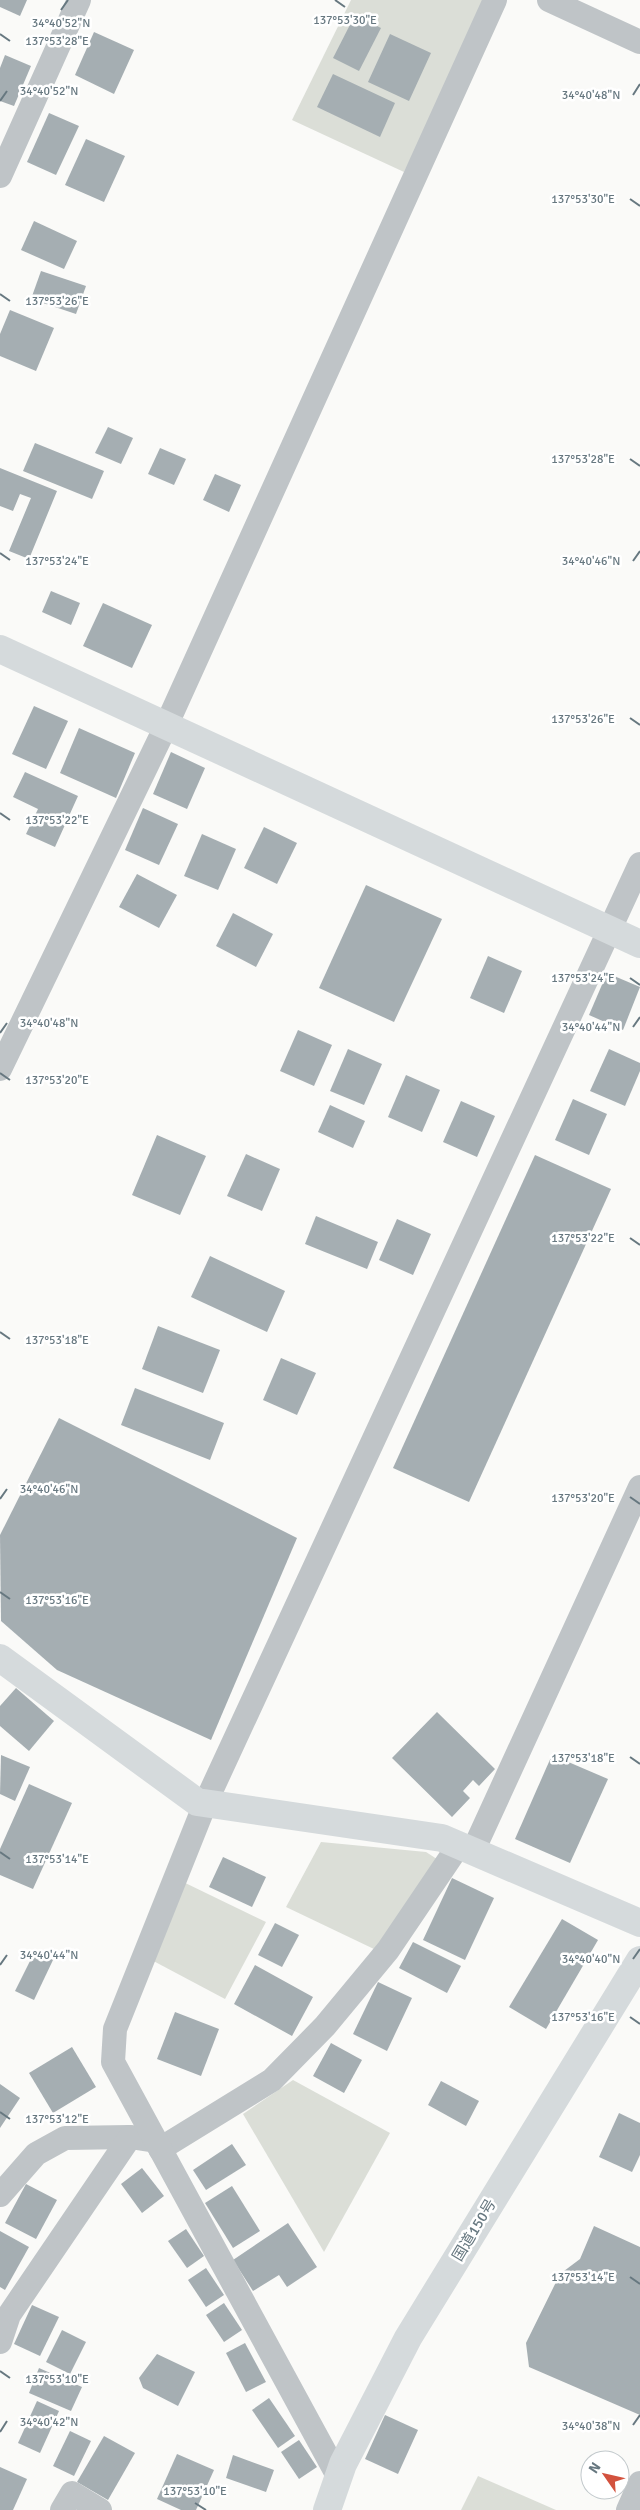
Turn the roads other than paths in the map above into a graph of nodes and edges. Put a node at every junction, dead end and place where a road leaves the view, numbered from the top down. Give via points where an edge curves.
1 (79, 0) edge
2 (495, 0) edge
3 (550, 0) edge
4 (640, 42) edge
5 (0, 176) edge
6 (0, 649) edge
7 (166, 726) junction
8 (640, 864) edge
9 (610, 931) junction
10 (640, 944) edge
11 (0, 1069) edge
12 (640, 1487) edge
13 (0, 1658) edge
14 (205, 1804) junction
15 (466, 1848) junction
16 (640, 1923) edge
17 (640, 1960) edge
18 (130, 2137) junction
19 (158, 2145) junction
20 (0, 2195) edge
21 (4, 2312) edge
22 (0, 2342) edge
23 (338, 2478) junction
24 (640, 2483) edge
25 (62, 2510) edge
26 (100, 2510) edge
27 (327, 2510) edge
28 (628, 2510) edge

1 - 5 street
2 - 7 street
3 - 4 street
6 - 7 main road
7 - 9 main road
7 - 11 street
8 - 9 street
9 - 10 main road
9 - 14 street
12 - 15 street
13 - 14 main road via 197,1802
14 - 15 main road via 442,1838
14 - 19 street via 115,2029 113,2062
15 - 16 main road
15 - 19 street via 325,2026 272,2080
17 - 23 main road, 国道150号 via 408,2338
18 - 19 street
18 - 20 street via 64,2138 36,2154
18 - 21 street
19 - 23 street
21 - 22 street
23 - 27 main road, 国道150号
24 - 28 street
25 - 26 street via 72,2493

